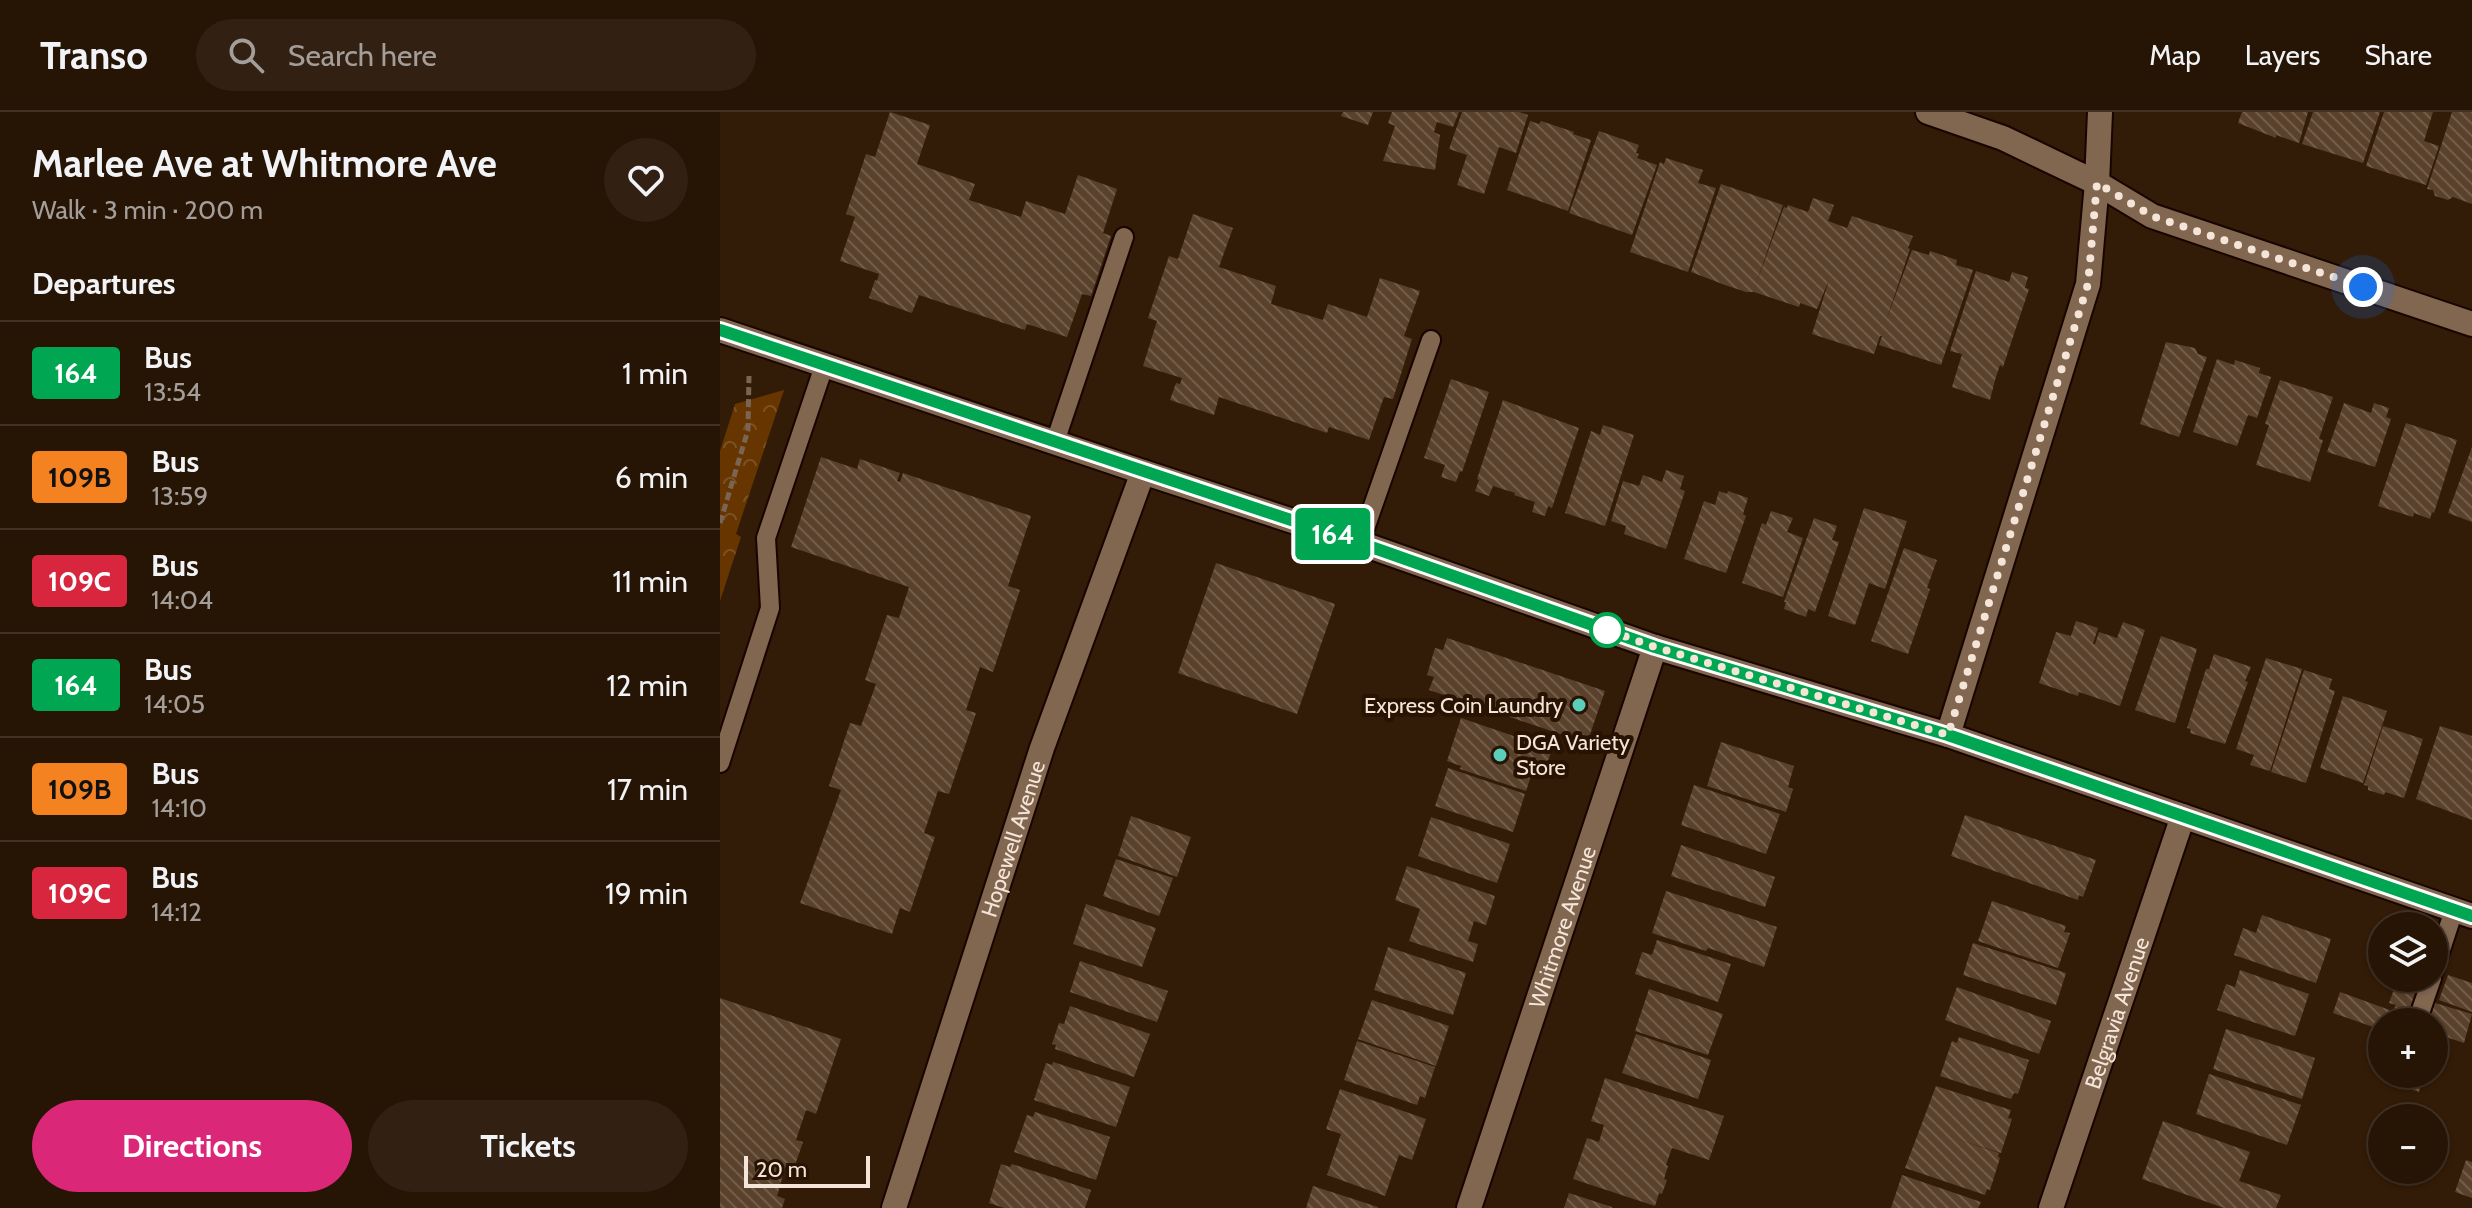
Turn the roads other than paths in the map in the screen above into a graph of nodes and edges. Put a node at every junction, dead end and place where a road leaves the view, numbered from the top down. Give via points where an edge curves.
1 (1928, 112) edge
2 (2100, 112) edge
3 (2097, 183) junction
4 (1124, 237) dead end
5 (2472, 324) edge
6 (720, 330) edge
7 (1431, 340) dead end
8 (824, 366) junction
9 (1055, 442) junction
10 (1143, 472) junction
11 (1360, 543) junction
12 (1655, 647) junction
13 (1948, 735) junction
14 (720, 763) edge
15 (2183, 816) junction
16 (2463, 913) edge
17 (2448, 943) edge
18 (894, 1208) edge
19 (1469, 1208) edge
20 (2051, 1208) edge

1 - 3 street via 2003,138
2 - 3 street
3 - 5 street via 2152,216
3 - 13 street via 2088,284
4 - 9 lane
6 - 8 street
7 - 11 lane
8 - 9 street
8 - 14 lane via 766,538 770,608
9 - 10 street
10 - 11 street
10 - 18 street, Hopewell Avenue via 1042,748
11 - 12 street
12 - 13 street
12 - 19 street, Whitmore Avenue
13 - 15 street
15 - 16 street
15 - 20 street, Belgravia Avenue
16 - 17 lane

